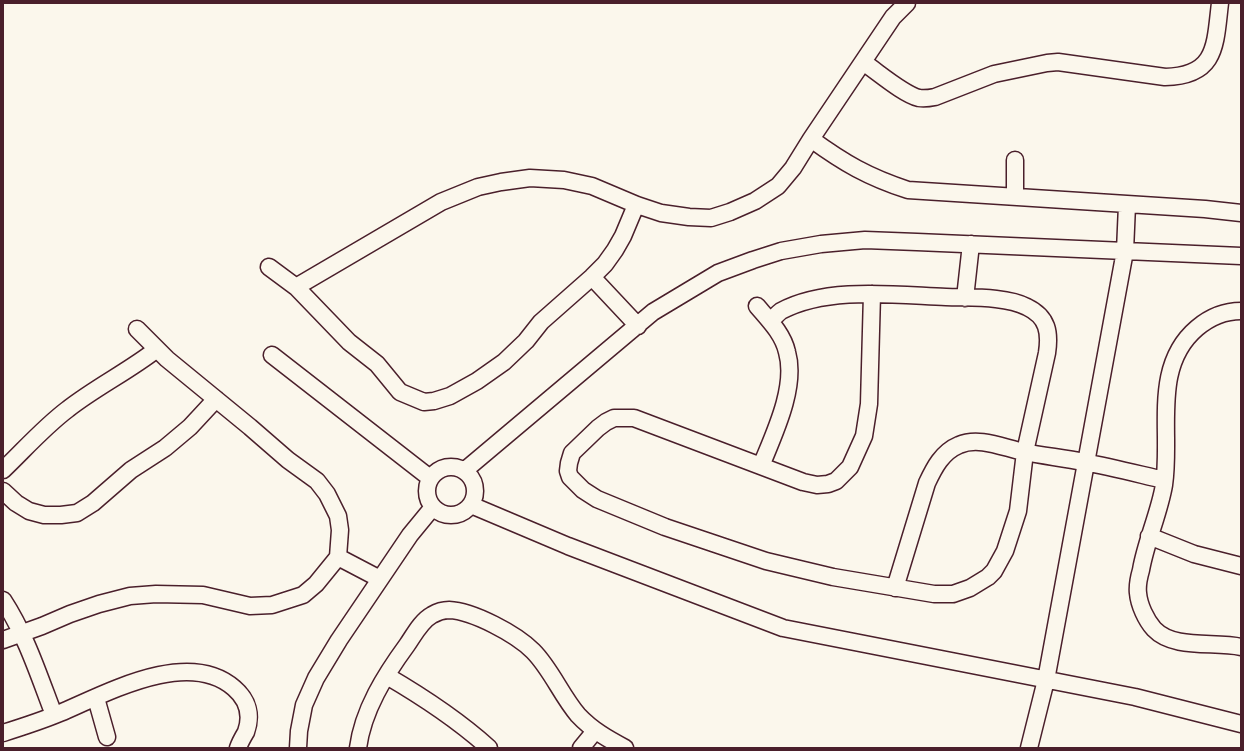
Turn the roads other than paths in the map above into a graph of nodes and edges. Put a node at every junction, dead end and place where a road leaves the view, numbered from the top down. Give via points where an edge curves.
1 (907, 3) edge
2 (1220, 3) edge
3 (863, 62) junction
4 (811, 139) junction
5 (1015, 160) dead end
6 (1015, 196) junction
7 (636, 205) junction
8 (1127, 205) junction
9 (1241, 213) edge
10 (971, 244) junction
11 (1124, 251) junction
12 (1241, 256) edge
13 (269, 267) dead end
14 (592, 277) junction
15 (296, 288) junction
16 (872, 294) junction
17 (965, 298) junction
18 (757, 306) dead end
19 (1241, 311) edge
20 (770, 321) junction
21 (638, 326) junction
22 (137, 329) dead end
23 (158, 349) junction
24 (272, 355) dead end
25 (216, 399) junction
26 (1024, 452) junction
27 (1086, 462) junction
28 (761, 466) junction
29 (3, 470) edge
30 (464, 471) junction
31 (430, 478) junction
32 (1164, 480) junction
33 (3, 491) edge
34 (471, 505) junction
35 (433, 507) junction
36 (1149, 536) junction
37 (338, 557) junction
38 (1241, 566) edge
39 (380, 579) junction
40 (895, 588) junction
41 (3, 600) edge
42 (22, 633) junction
43 (3, 640) edge
44 (1241, 647) edge
45 (387, 676) junction
46 (1046, 680) junction
47 (96, 698) junction
48 (54, 715) junction
49 (1241, 724) edge
50 (595, 731) junction
51 (3, 734) edge
52 (107, 737) dead end
53 (238, 748) edge
54 (298, 748) edge
55 (358, 748) edge
56 (490, 748) edge
57 (581, 748) edge
58 (625, 748) edge
59 (1029, 748) edge

1 - 3 street via 893,17
2 - 3 street via 1212,53 1200,68 1180,77 1058,62 994,74 929,99 909,94
3 - 4 street
4 - 6 street via 853,168 908,190
4 - 7 street via 778,186 755,201 730,212 711,218 689,217 661,213
5 - 6 street
6 - 8 street
7 - 14 street via 615,250
7 - 15 street via 592,186 564,180 530,178 478,186 441,202
8 - 9 street
8 - 11 street
10 - 11 street
10 - 17 street
10 - 21 street via 865,240 781,251 718,274 653,312
11 - 12 street
11 - 27 street
13 - 15 street
14 - 15 street via 541,322 504,362 450,396 424,402 400,392 380,368
14 - 21 street
16 - 17 street
16 - 20 street via 842,295 795,305 780,312
16 - 28 street via 869,404 864,436 850,467 836,481 817,484 803,482
17 - 26 street via 1014,302 1028,307 1037,313 1048,331 1047,353
18 - 20 street
19 - 32 street via 1224,313 1201,324 1182,343 1174,359 1166,397
20 - 28 street via 788,352 788,389 783,410
21 - 30 street
22 - 23 street
23 - 25 street
23 - 29 street via 68,409
24 - 31 street
25 - 33 street via 190,427 165,448 131,470 93,503 77,513 44,515 29,511
25 - 37 street via 317,481 338,516
26 - 27 street
26 - 40 street via 982,442 970,442 950,450 940,460 927,483
26 - 40 street via 1018,511 994,571 970,588 953,594
27 - 32 street
27 - 46 street
28 - 40 street via 634,418 614,418 598,428 572,453 568,471 570,477 583,490 597,499 665,527 766,560 833,577
30 - 31 street via 450,467 442,468
30 - 34 street via 474,484 474,500
31 - 35 street via 427,493
32 - 36 street
34 - 35 street via 455,515 446,515
34 - 46 street via 568,546 782,628
35 - 39 street
36 - 38 street via 1194,554
36 - 44 street via 1138,582 1138,594 1148,620 1155,629 1166,637 1182,642
37 - 39 street
37 - 42 street via 316,584 303,595 272,605 250,606 203,595 130,596 70,614
39 - 54 street via 316,678 304,705
41 - 42 street
42 - 43 street
42 - 48 street
45 - 50 street via 424,622 441,611 458,611 496,626 533,651 567,701
45 - 55 street via 369,708
45 - 56 street via 426,699 470,730
46 - 49 street via 1135,697
46 - 59 street
47 - 48 street
47 - 52 street
47 - 53 street via 135,681 176,672 216,676 225,680 244,697 247,704 246,731
48 - 51 street
50 - 57 street
50 - 58 street

